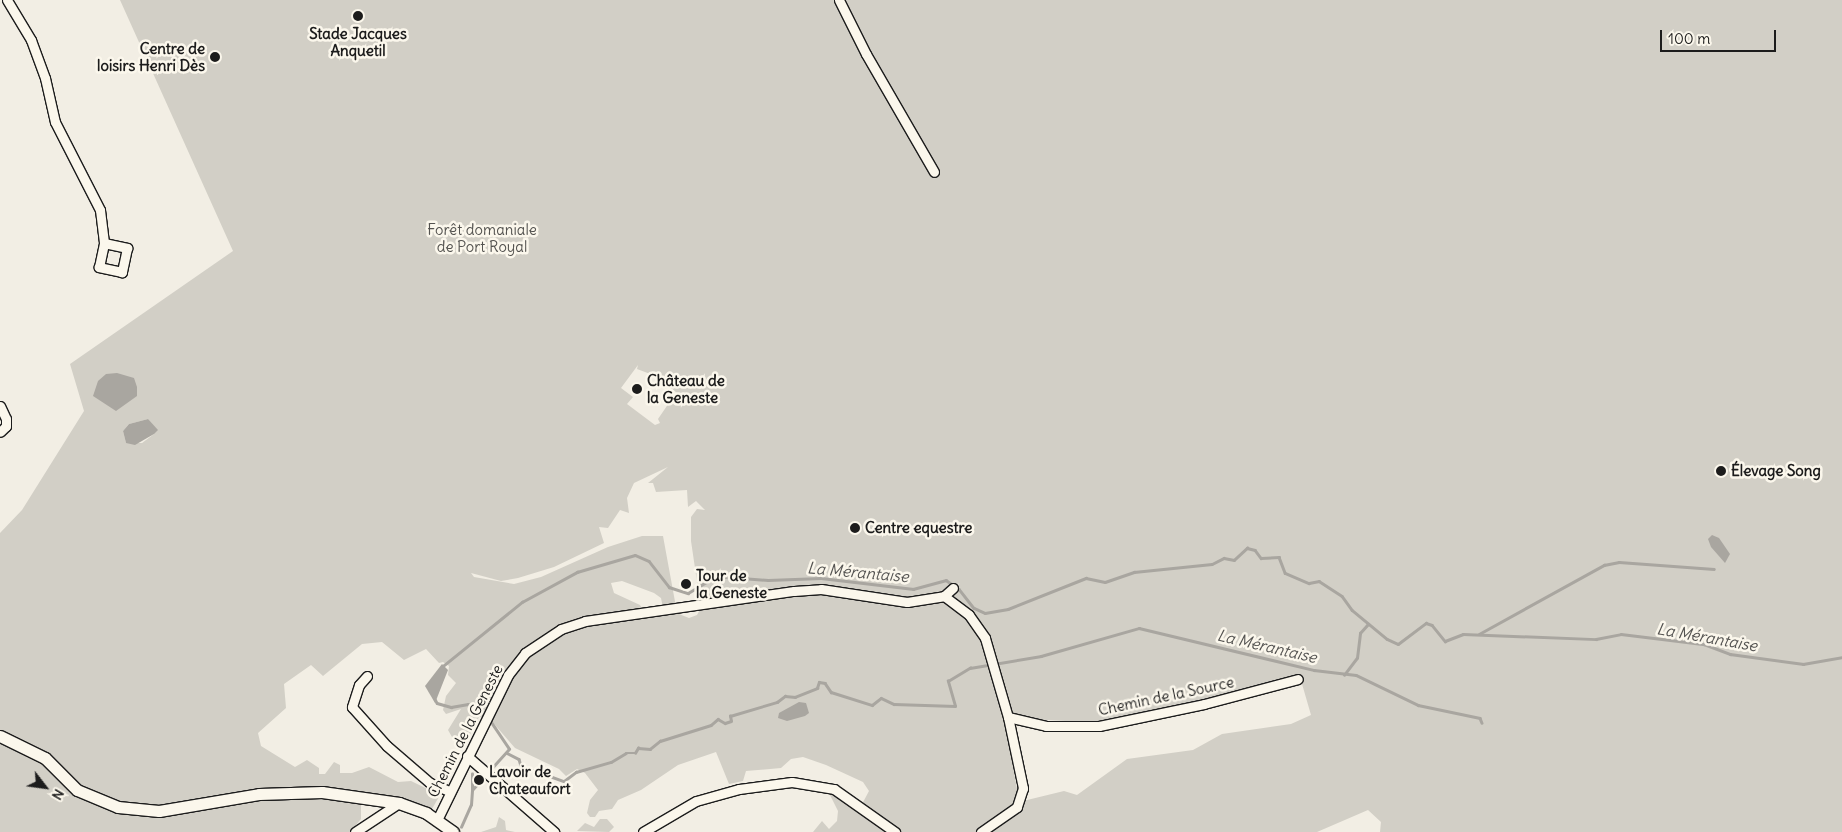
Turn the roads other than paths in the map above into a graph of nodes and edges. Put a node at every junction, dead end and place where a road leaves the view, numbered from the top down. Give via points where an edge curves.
1 (7, 0) edge
2 (839, 0) edge
3 (934, 172) dead end
4 (104, 243) dead end
5 (0, 406) edge
6 (0, 432) edge
7 (953, 588) dead end
8 (944, 596) junction
9 (367, 676) dead end
10 (1298, 679) dead end
11 (1008, 717) junction
12 (0, 736) edge
13 (467, 756) junction
14 (449, 791) junction
15 (399, 803) junction
16 (437, 820) junction
17 (355, 832) edge
18 (453, 832) edge
19 (554, 832) edge
20 (643, 832) edge
21 (895, 832) edge
22 (981, 832) edge

1 - 4 street via 33,47 45,78 55,122 100,210
2 - 3 street
5 - 6 street via 6,426
7 - 8 street
8 - 11 street via 969,615 984,638
8 - 13 street, Chemin de la Geneste via 907,602 820,589 585,621 549,636 525,653 508,674
9 - 14 street via 359,685 352,706 387,746 430,783
10 - 11 street, Chemin de la Source via 1204,704 1099,726 1046,726
11 - 22 street via 1023,788 1021,802
12 - 15 main road via 45,758 77,790 118,807 159,811 259,794 322,792
13 - 14 street, Chemin de la Geneste
13 - 19 street
14 - 16 street, Chemin de la Geneste
15 - 16 main road
15 - 17 street
16 - 18 main road
20 - 21 street via 704,798 739,788 792,782 834,789

